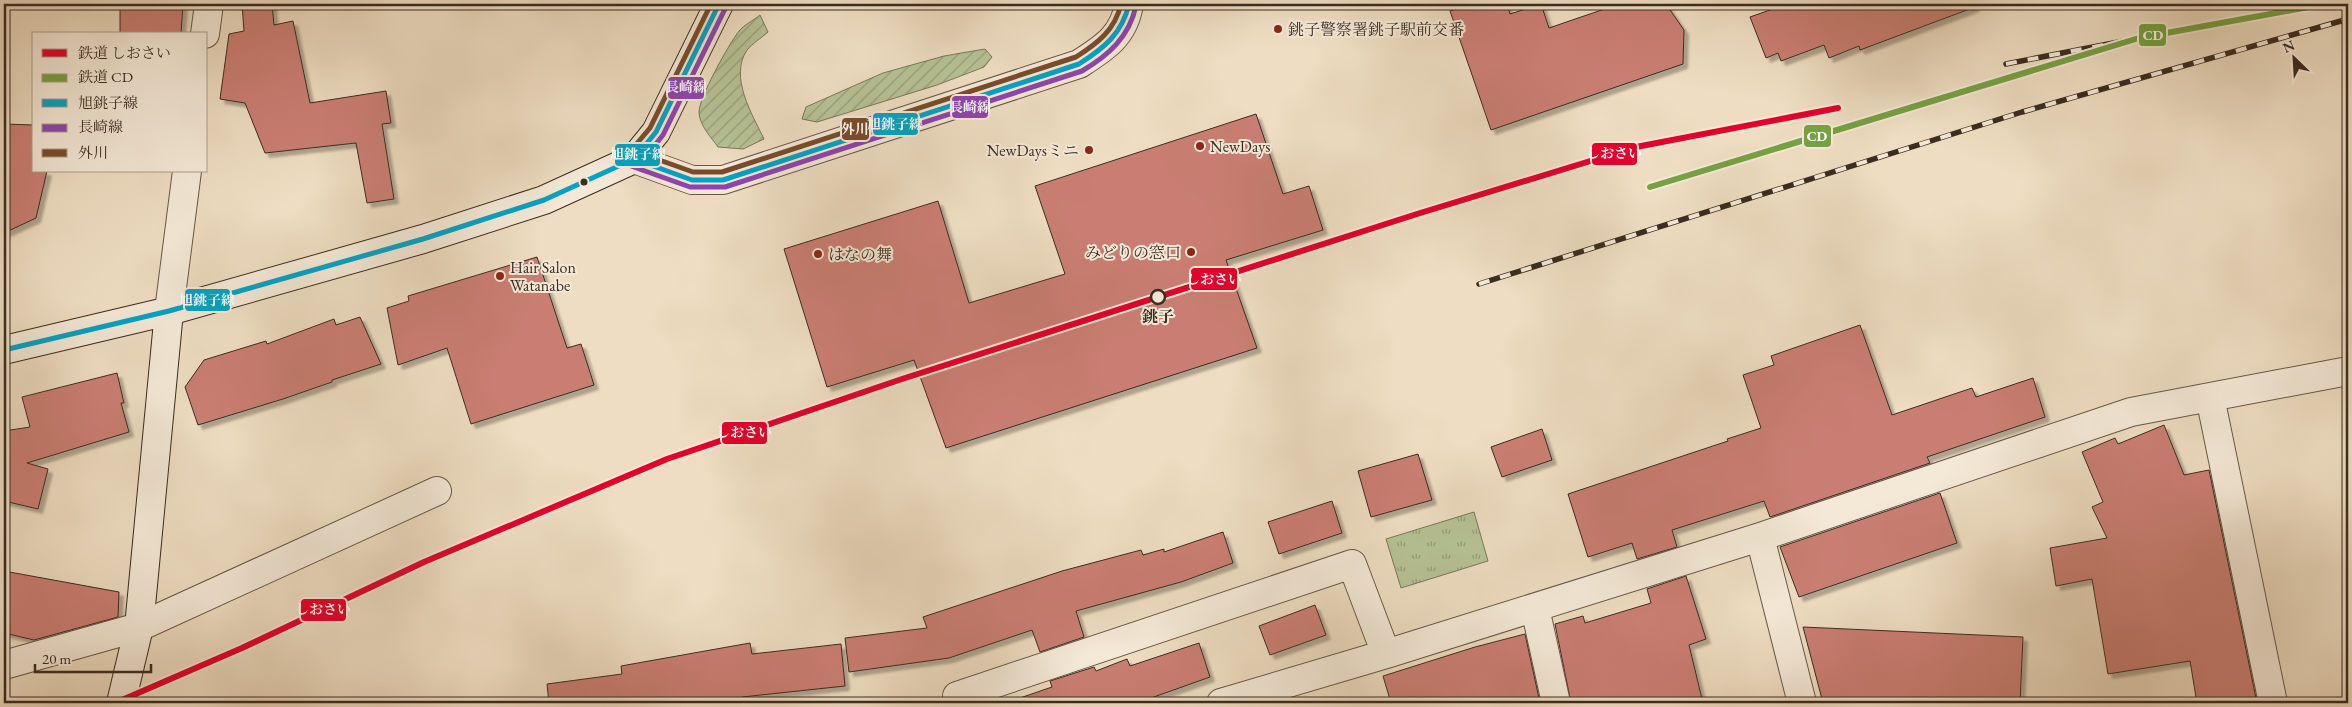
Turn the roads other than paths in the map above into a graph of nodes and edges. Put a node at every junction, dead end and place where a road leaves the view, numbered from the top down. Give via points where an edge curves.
1 (209, 4) edge
2 (1129, 4) edge
3 (715, 6) edge
4 (205, 32) edge
5 (634, 159) junction
6 (187, 172) edge
7 (169, 311) junction
8 (4, 350) edge
9 (2348, 371) edge
10 (2210, 397) junction
11 (437, 491) dead end
12 (1760, 537) junction
13 (1534, 608) junction
14 (139, 627) junction
15 (1386, 654) junction
16 (4, 665) edge
17 (121, 703) edge
18 (959, 703) edge
19 (1221, 703) edge
20 (1556, 703) edge
21 (1802, 703) edge
22 (2273, 703) edge

1 - 4 street
2 - 5 street via 1127,16 1110,44 1079,64 723,180 692,180
3 - 5 street via 656,132
5 - 7 street via 544,200 423,239
6 - 7 street
7 - 8 street
7 - 14 street
9 - 10 street
10 - 12 street via 2131,412
10 - 22 street
11 - 14 street
12 - 13 street
12 - 21 street
13 - 15 street
13 - 20 street
14 - 16 street
14 - 17 street
15 - 18 street via 1352,564 956,696
15 - 19 street

